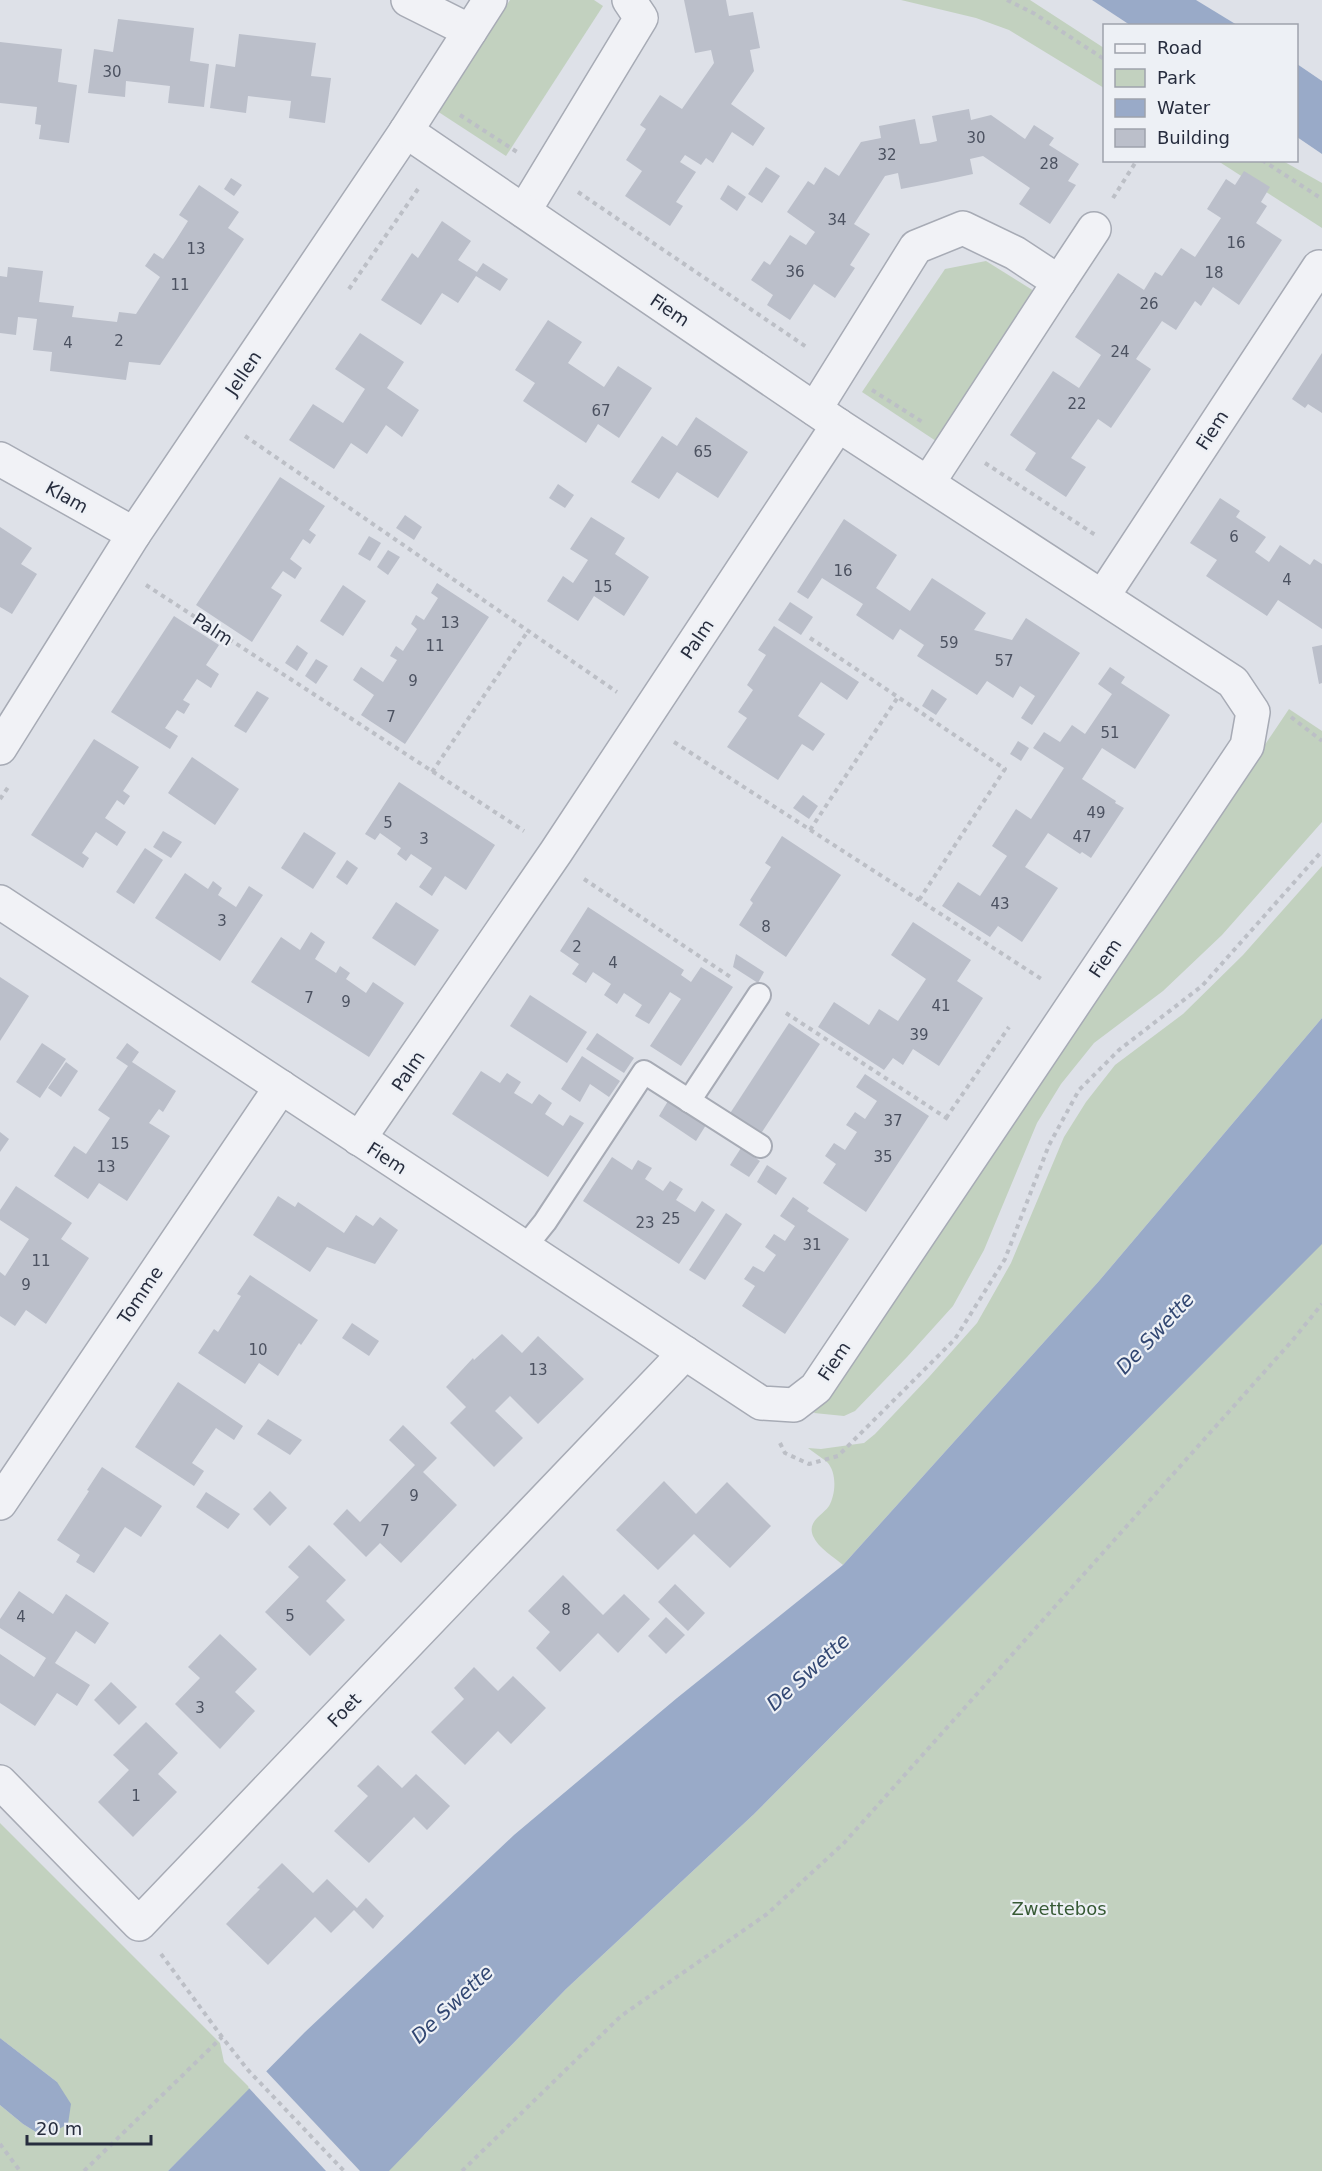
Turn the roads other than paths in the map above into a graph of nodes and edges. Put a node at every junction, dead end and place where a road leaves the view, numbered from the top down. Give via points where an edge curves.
1 (408, 0) edge
2 (490, 0) edge
3 (629, 0) edge
4 (470, 31) junction
5 (406, 131) junction
6 (524, 211) junction
7 (1094, 229) dead end
8 (1322, 268) edge
9 (1059, 282) junction
10 (826, 417) junction
11 (0, 459) edge
12 (928, 483) junction
13 (134, 534) junction
14 (1103, 596) junction
15 (0, 748) edge
16 (0, 902) edge
17 (759, 995) dead end
18 (281, 1087) junction
19 (689, 1101) junction
20 (359, 1139) junction
21 (760, 1146) dead end
22 (525, 1247) junction
23 (685, 1353) junction
24 (0, 1503) edge
25 (0, 1782) edge

1 - 4 street
2 - 4 street, Jellen
3 - 6 street via 641,18
4 - 5 street, Jellen
5 - 6 street, Fiem
5 - 13 street, Jellen
6 - 10 street, Fiem
7 - 9 street
8 - 14 street, Fiem via 1319,267
9 - 10 street via 1016,253 963,228 916,248 839,369
9 - 12 street
10 - 12 street, Fiem
10 - 20 street, Palm via 648,713
11 - 13 street, Klam
12 - 14 street, Fiem
13 - 15 street, Jellen
14 - 23 street, Fiem via 1233,682 1253,712 1247,746 816,1388 794,1405 761,1403
16 - 18 street, Fiem
17 - 19 lane
18 - 20 street, Fiem
18 - 24 street, Tomme
19 - 21 lane
19 - 22 lane via 644,1072
20 - 22 street, Fiem
22 - 23 street, Fiem
23 - 25 street, Foet via 139,1924

